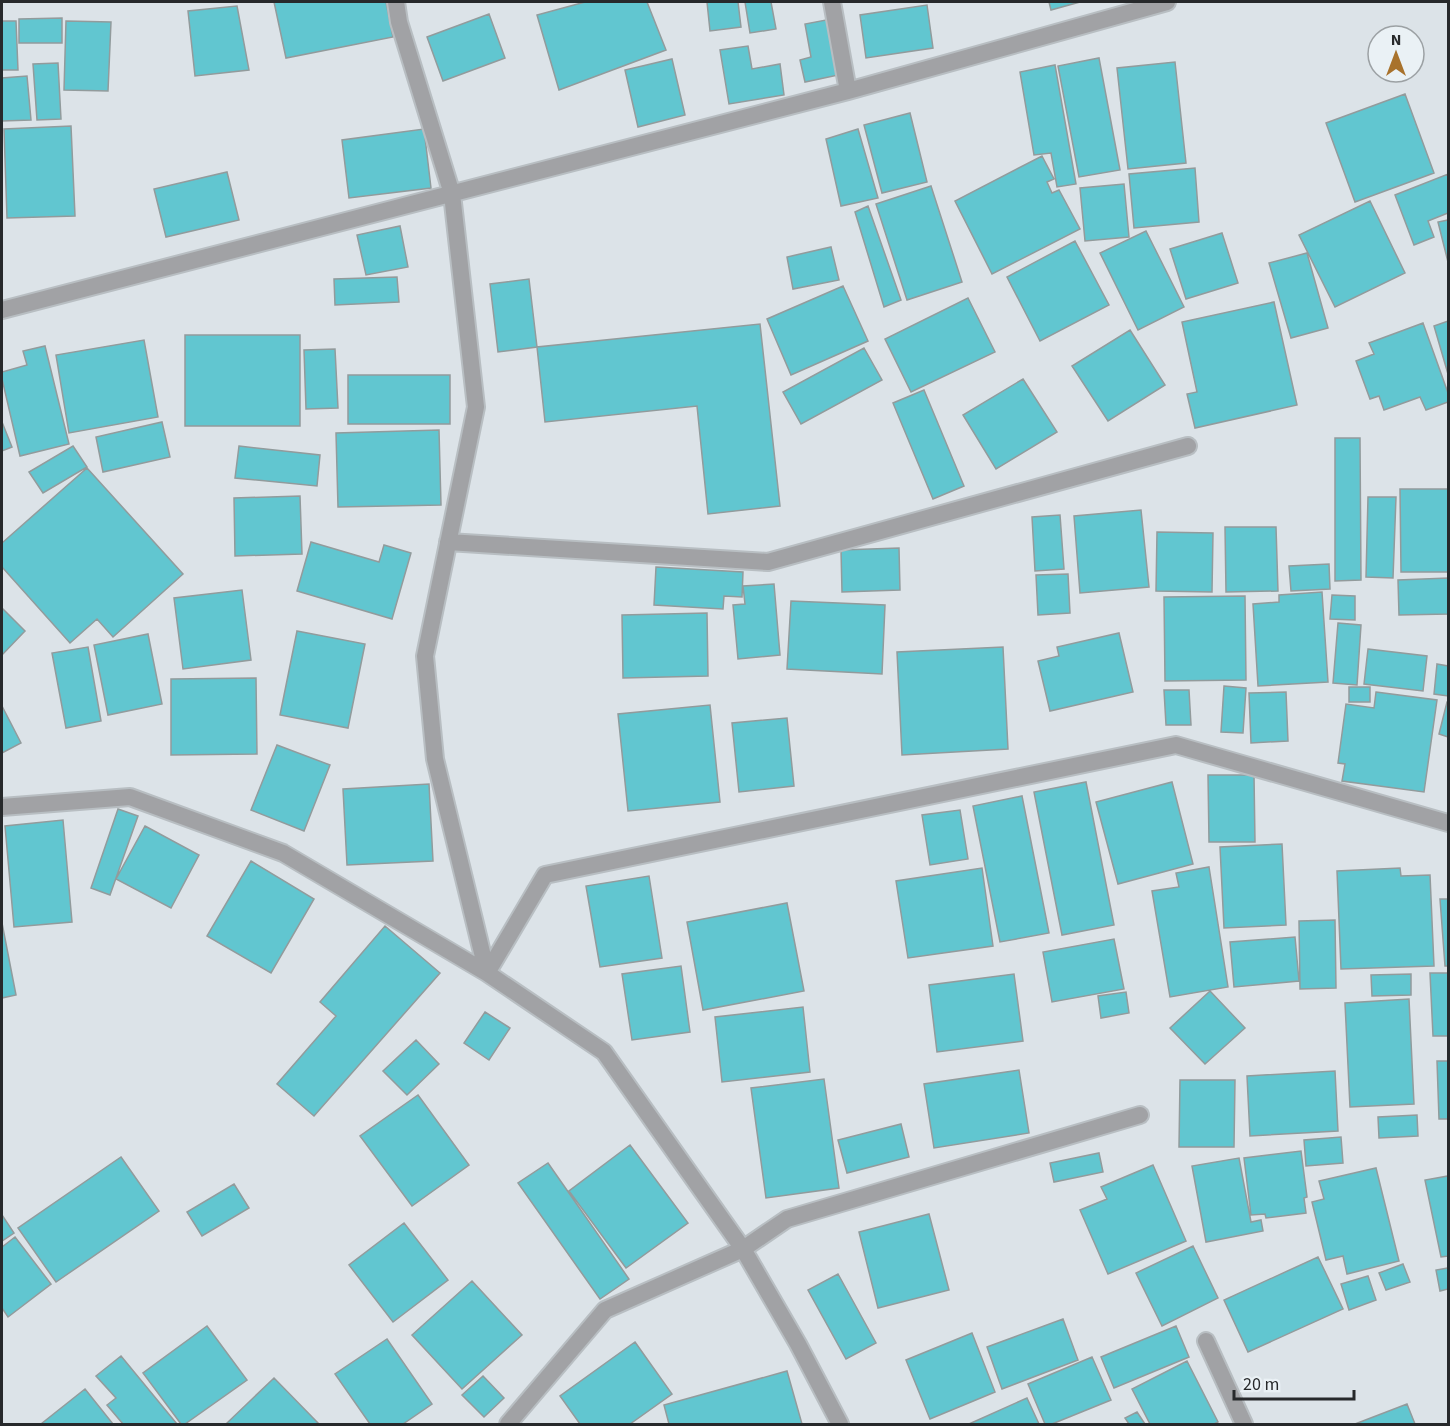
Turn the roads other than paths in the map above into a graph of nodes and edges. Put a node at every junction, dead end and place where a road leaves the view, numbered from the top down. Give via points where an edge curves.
1 (396, 2) edge
2 (832, 2) edge
3 (1167, 2) edge
4 (848, 91) junction
5 (452, 194) junction
6 (2, 310) edge
7 (1188, 446) dead end
8 (448, 542) junction
9 (2, 807) edge
10 (1449, 823) edge
11 (487, 974) junction
12 (1140, 1115) dead end
13 (743, 1249) junction
14 (1206, 1341) dead end
15 (508, 1425) edge
16 (840, 1425) edge
17 (1244, 1425) edge

1 - 5 street
2 - 4 street
3 - 4 street
4 - 5 street
5 - 6 street
5 - 8 street via 476,407
7 - 8 street via 768,562
8 - 11 street via 425,656 435,759
9 - 11 street via 130,797 283,853
10 - 11 street via 1176,745 545,875
11 - 13 street via 604,1052
12 - 13 street via 787,1219
13 - 15 street via 605,1310
13 - 16 street
14 - 17 street

